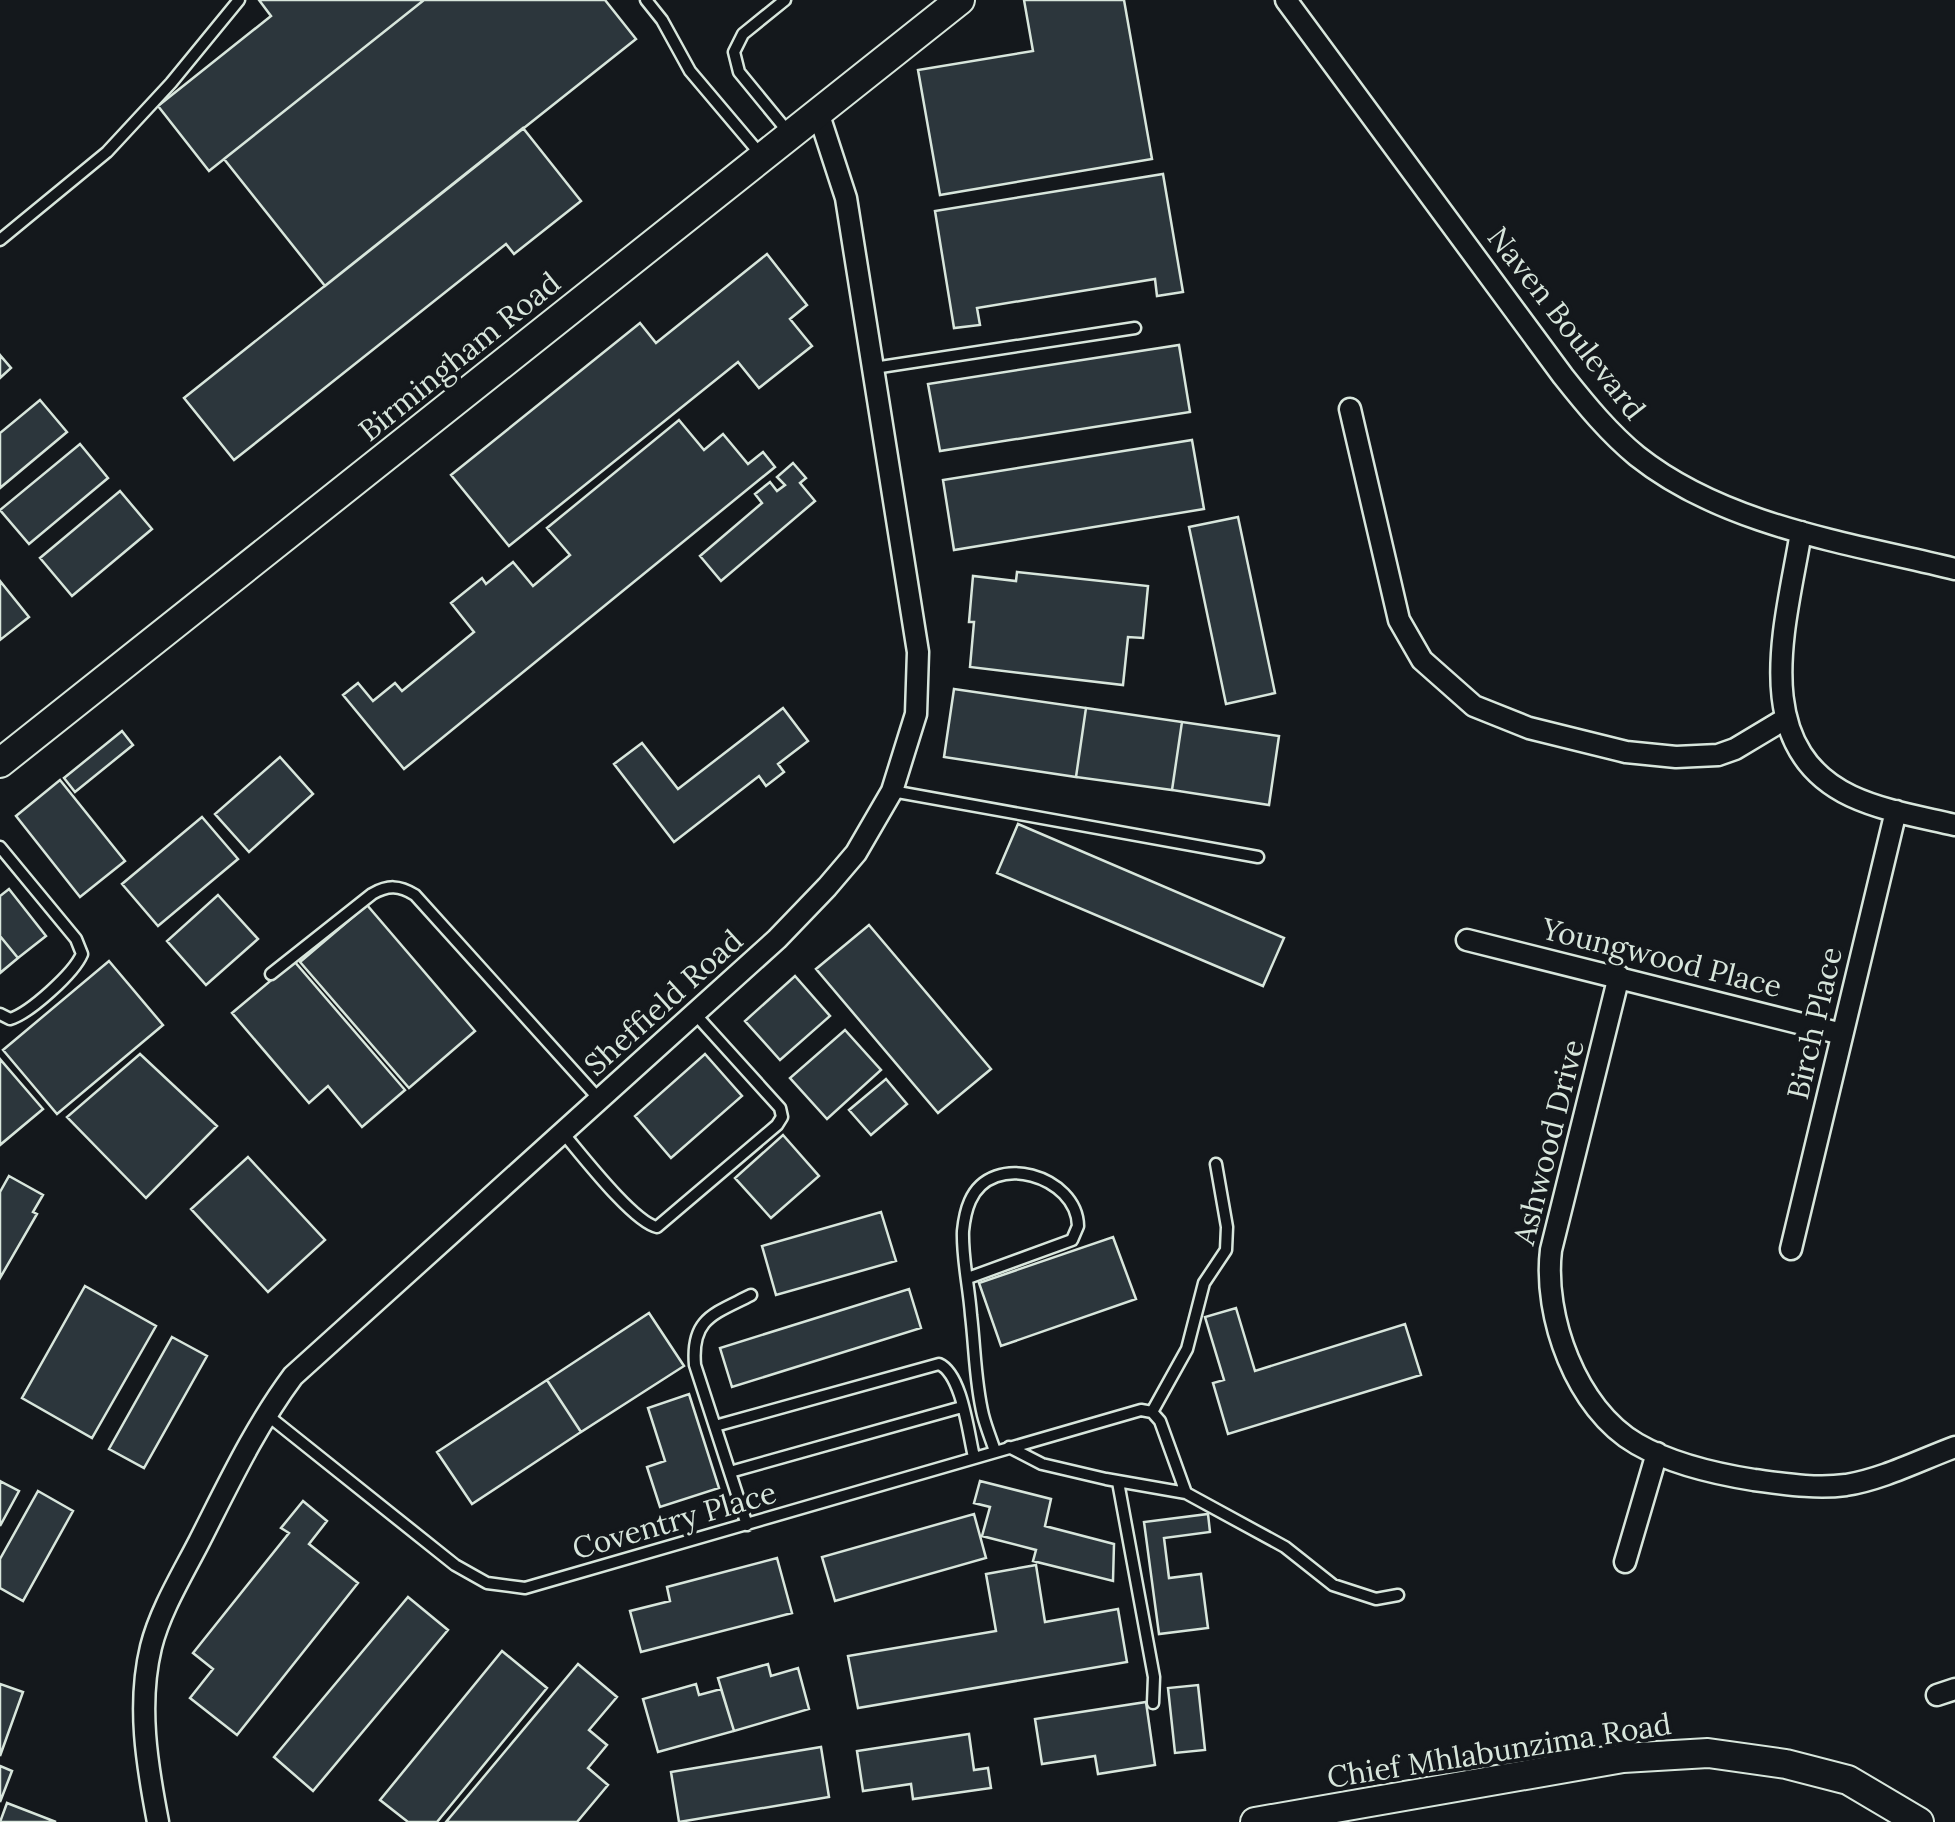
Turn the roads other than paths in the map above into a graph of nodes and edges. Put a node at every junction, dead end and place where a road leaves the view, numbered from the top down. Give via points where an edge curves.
1 (239, 0) edge
2 (646, 0) edge
3 (785, 0) edge
4 (960, 0) edge
5 (1286, 0) edge
6 (818, 112) junction
7 (790, 134) junction
8 (762, 156) junction
9 (0, 240) edge
10 (1135, 328) dead end
11 (874, 368) junction
12 (1350, 409) dead end
13 (1801, 532) junction
14 (1955, 569) edge
15 (1784, 720) junction
16 (0, 763) edge
17 (892, 791) junction
18 (1896, 811) junction
19 (1955, 825) edge
20 (0, 846) edge
21 (1258, 857) dead end
22 (1467, 940) dead end
23 (271, 974) dead end
24 (1619, 976) junction
25 (0, 1014) edge
26 (695, 1014) junction
27 (1842, 1034) junction
28 (599, 1099) junction
29 (562, 1132) junction
30 (1216, 1164) dead end
31 (1791, 1250) dead end
32 (968, 1278) junction
33 (751, 1295) dead end
34 (962, 1406) junction
35 (1147, 1411) junction
36 (265, 1413) junction
37 (715, 1426) junction
38 (1009, 1447) junction
39 (1955, 1447) edge
40 (995, 1451) junction
41 (1657, 1453) junction
42 (974, 1457) junction
43 (730, 1472) junction
44 (1118, 1482) junction
45 (1186, 1493) junction
46 (747, 1525) junction
47 (1626, 1562) dead end
48 (1398, 1595) dead end
49 (1153, 1703) dead end
50 (158, 1822) edge
51 (1254, 1822) edge
52 (1919, 1822) edge

1 - 9 lane via 107,152
2 - 8 lane via 690,71
3 - 7 lane via 743,34 734,52 743,78
4 - 6 street, Birmingham Road
5 - 13 street, Naven Boulevard via 1613,434 1666,476
6 - 7 street, Birmingham Road
6 - 11 street, Sheffield Road via 846,198
7 - 8 street, Birmingham Road
8 - 16 street, Birmingham Road
10 - 11 lane
11 - 17 street, Sheffield Road via 919,667 916,714
12 - 15 street via 1399,620 1422,660 1474,706 1529,728 1676,758 1718,755
13 - 14 street, Naven Boulevard
13 - 15 street via 1781,659
15 - 18 street via 1800,753 1831,784
17 - 21 lane
17 - 26 street, Sheffield Road via 827,887
18 - 19 street
18 - 27 street, Birch Place
20 - 25 lane via 82,954 22,1014
22 - 24 street, Youngwood Place
23 - 28 lane via 372,894 399,887 415,895
24 - 27 street, Youngwood Place
24 - 41 street, Ashwood Drive via 1551,1250 1549,1298 1566,1352 1592,1399 1620,1432
26 - 28 street, Sheffield Road
26 - 29 lane via 780,1108 776,1126 656,1227 635,1214
27 - 31 street, Birch Place
28 - 29 street, Sheffield Road
29 - 36 street, Sheffield Road via 293,1376
30 - 35 lane via 1226,1250 1204,1283 1187,1350
32 - 32 lane via 1072,1240 1078,1226 1072,1204 1031,1175 1007,1173 982,1185 964,1225
32 - 40 lane via 983,1414
33 - 37 lane via 696,1331 695,1366
34 - 37 lane via 952,1372 934,1364
34 - 42 lane
34 - 43 lane
35 - 38 lane, Coventry Place
35 - 45 lane via 1162,1427
36 - 46 lane, Coventry Place via 455,1565 487,1583 525,1588
36 - 50 street, Sheffield Road via 151,1646 144,1709
37 - 43 lane
38 - 40 lane, Coventry Place
38 - 44 lane via 1042,1464
39 - 41 street, Ashwood Drive via 1867,1480 1824,1487 1733,1476
40 - 42 lane, Coventry Place
41 - 47 street
42 - 46 lane, Coventry Place
43 - 46 lane
44 - 45 lane
44 - 49 lane via 1154,1677
45 - 48 lane via 1285,1546 1333,1585 1376,1599
51 - 52 street, Chief Mhlabunzima Road via 1623,1758 1708,1754 1848,1780

